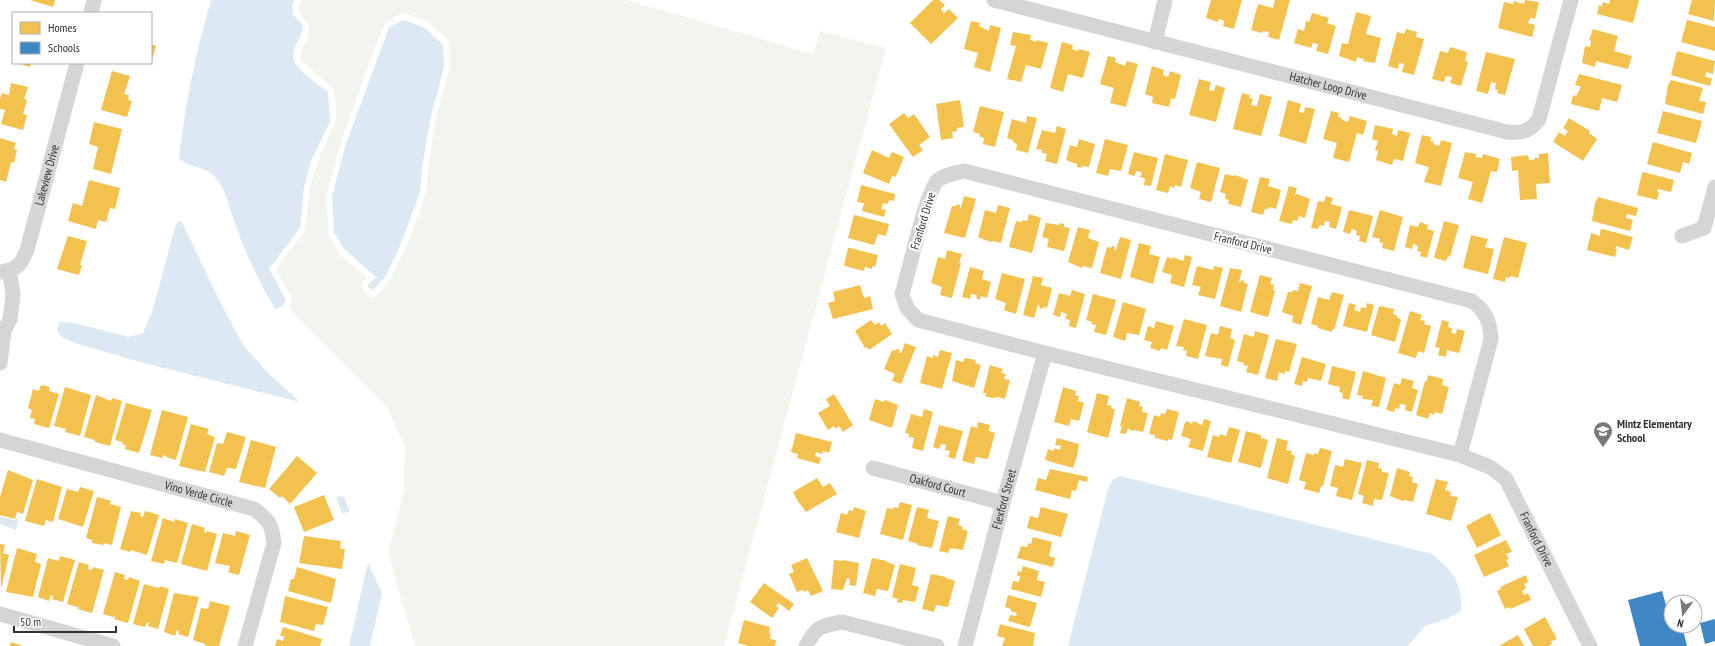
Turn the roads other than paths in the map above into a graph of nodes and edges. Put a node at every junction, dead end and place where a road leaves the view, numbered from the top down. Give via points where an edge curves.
1 (94, 0) edge
2 (994, 0) edge
3 (1165, 0) edge
4 (1571, 0) edge
5 (91, 12) edge
6 (1155, 42) junction
7 (77, 64) edge
8 (1715, 186) edge
9 (1682, 236) dead end
10 (4, 271) edge
11 (2, 332) edge
12 (1046, 353) junction
13 (0, 363) edge
14 (0, 440) edge
15 (1460, 455) junction
16 (873, 468) dead end
17 (1003, 503) junction
18 (0, 614) edge
19 (113, 646) edge
20 (245, 646) edge
21 (806, 646) edge
22 (937, 646) edge
23 (965, 646) edge
24 (1590, 646) edge

1 - 5 street
2 - 6 street, Hatcher Loop Drive
3 - 6 street
4 - 6 street, Hatcher Loop Drive via 1538,119 1534,126 1518,133
7 - 10 street, Lakeview Drive via 27,250 16,268
8 - 9 street via 1704,228
10 - 11 street via 13,293 10,318
11 - 13 street
12 - 15 street, Franford Drive
12 - 15 street, Franford Drive via 918,320 907,308 902,294 926,204 937,181 950,174 964,171 1472,301 1486,314 1491,339
12 - 17 street, Flexford Street
14 - 20 street, Vino Verde Circle via 254,509 266,518 272,529 274,543
15 - 24 street, Franford Drive via 1490,467 1506,479
16 - 17 street, Oakford Court
17 - 23 street, Flexford Street
18 - 19 street
21 - 22 street via 814,631 826,624 842,622

